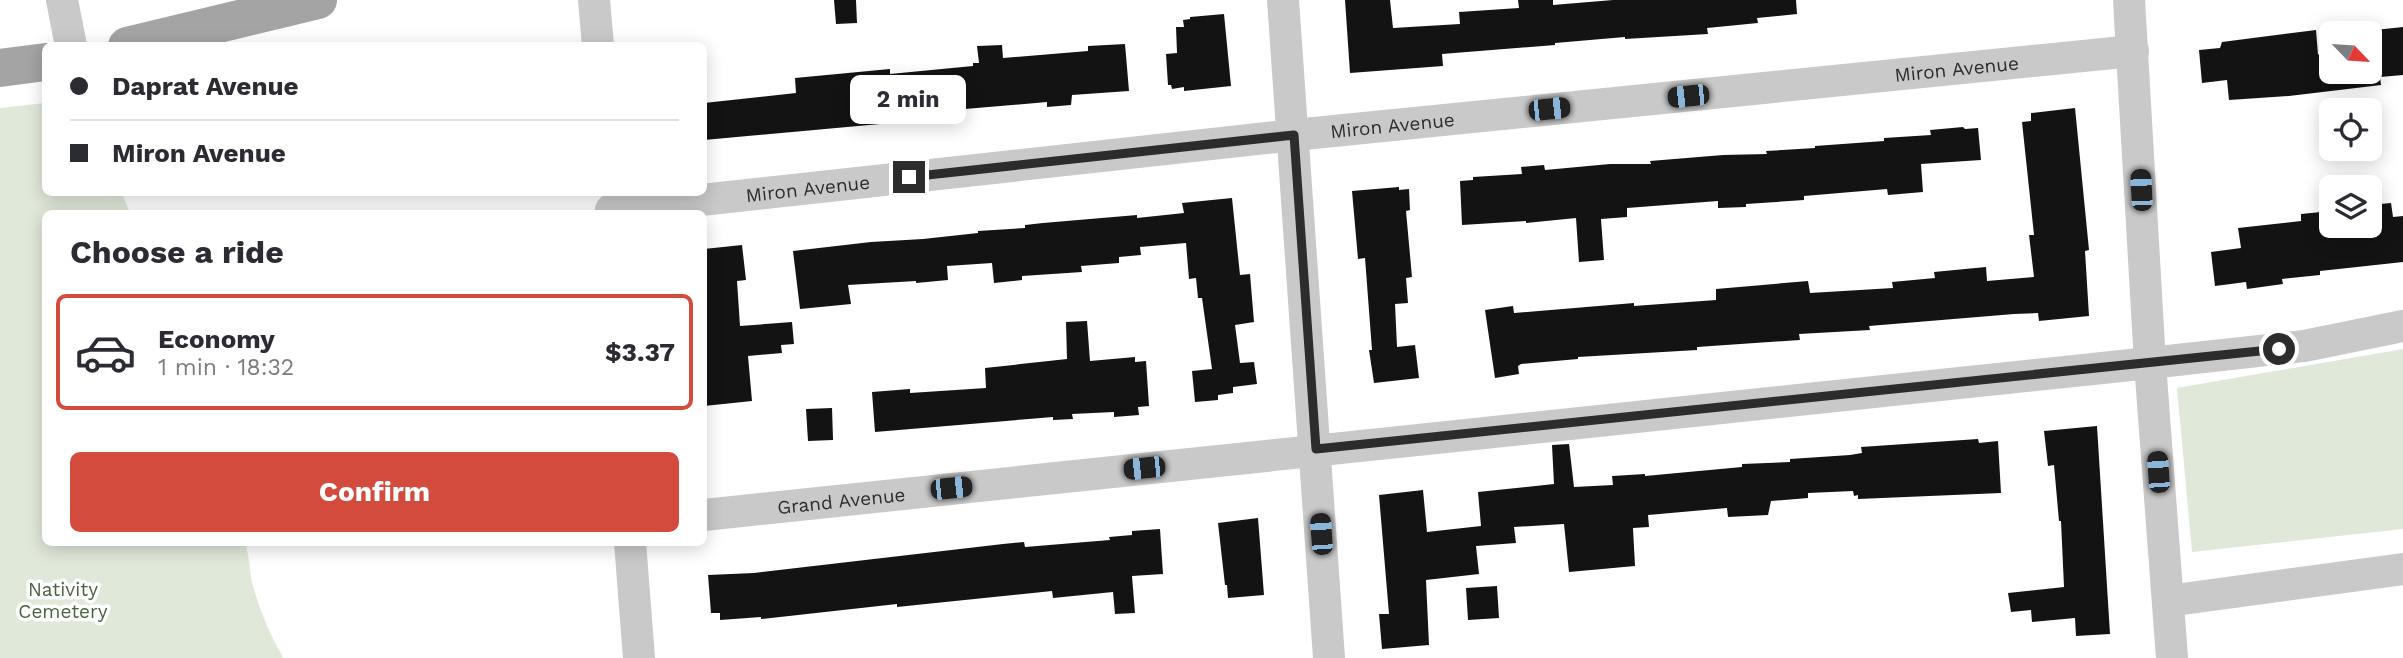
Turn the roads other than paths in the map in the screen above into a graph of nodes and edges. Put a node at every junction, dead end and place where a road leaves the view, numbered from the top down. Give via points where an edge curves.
1 (62, 0) edge
2 (594, 0) edge
3 (1283, 0) edge
4 (2129, 0) edge
5 (315, 1) edge
6 (70, 42) edge
7 (144, 42) edge
8 (598, 42) edge
9 (2133, 51) junction
10 (42, 63) edge
11 (0, 68) edge
12 (1294, 135) junction
13 (707, 195) edge
14 (699, 196) edge
15 (611, 205) edge
16 (2403, 326) edge
17 (2150, 363) junction
18 (1316, 449) junction
19 (707, 515) edge
20 (630, 546) edge
21 (2403, 569) edge
22 (2168, 601) junction
23 (639, 658) edge
24 (1329, 658) edge
25 (2172, 658) edge

1 - 6 street
2 - 8 street
3 - 12 street
4 - 9 street
5 - 7 main road
9 - 12 street, Miron Avenue
9 - 17 street
10 - 11 main road
12 - 13 street, Miron Avenue
12 - 18 street
14 - 15 street, Miron Avenue
16 - 17 street, Grand Avenue via 2304,346
17 - 18 street, Grand Avenue
17 - 22 street
18 - 19 street, Grand Avenue
18 - 24 street
20 - 23 street
21 - 22 street
22 - 25 street

